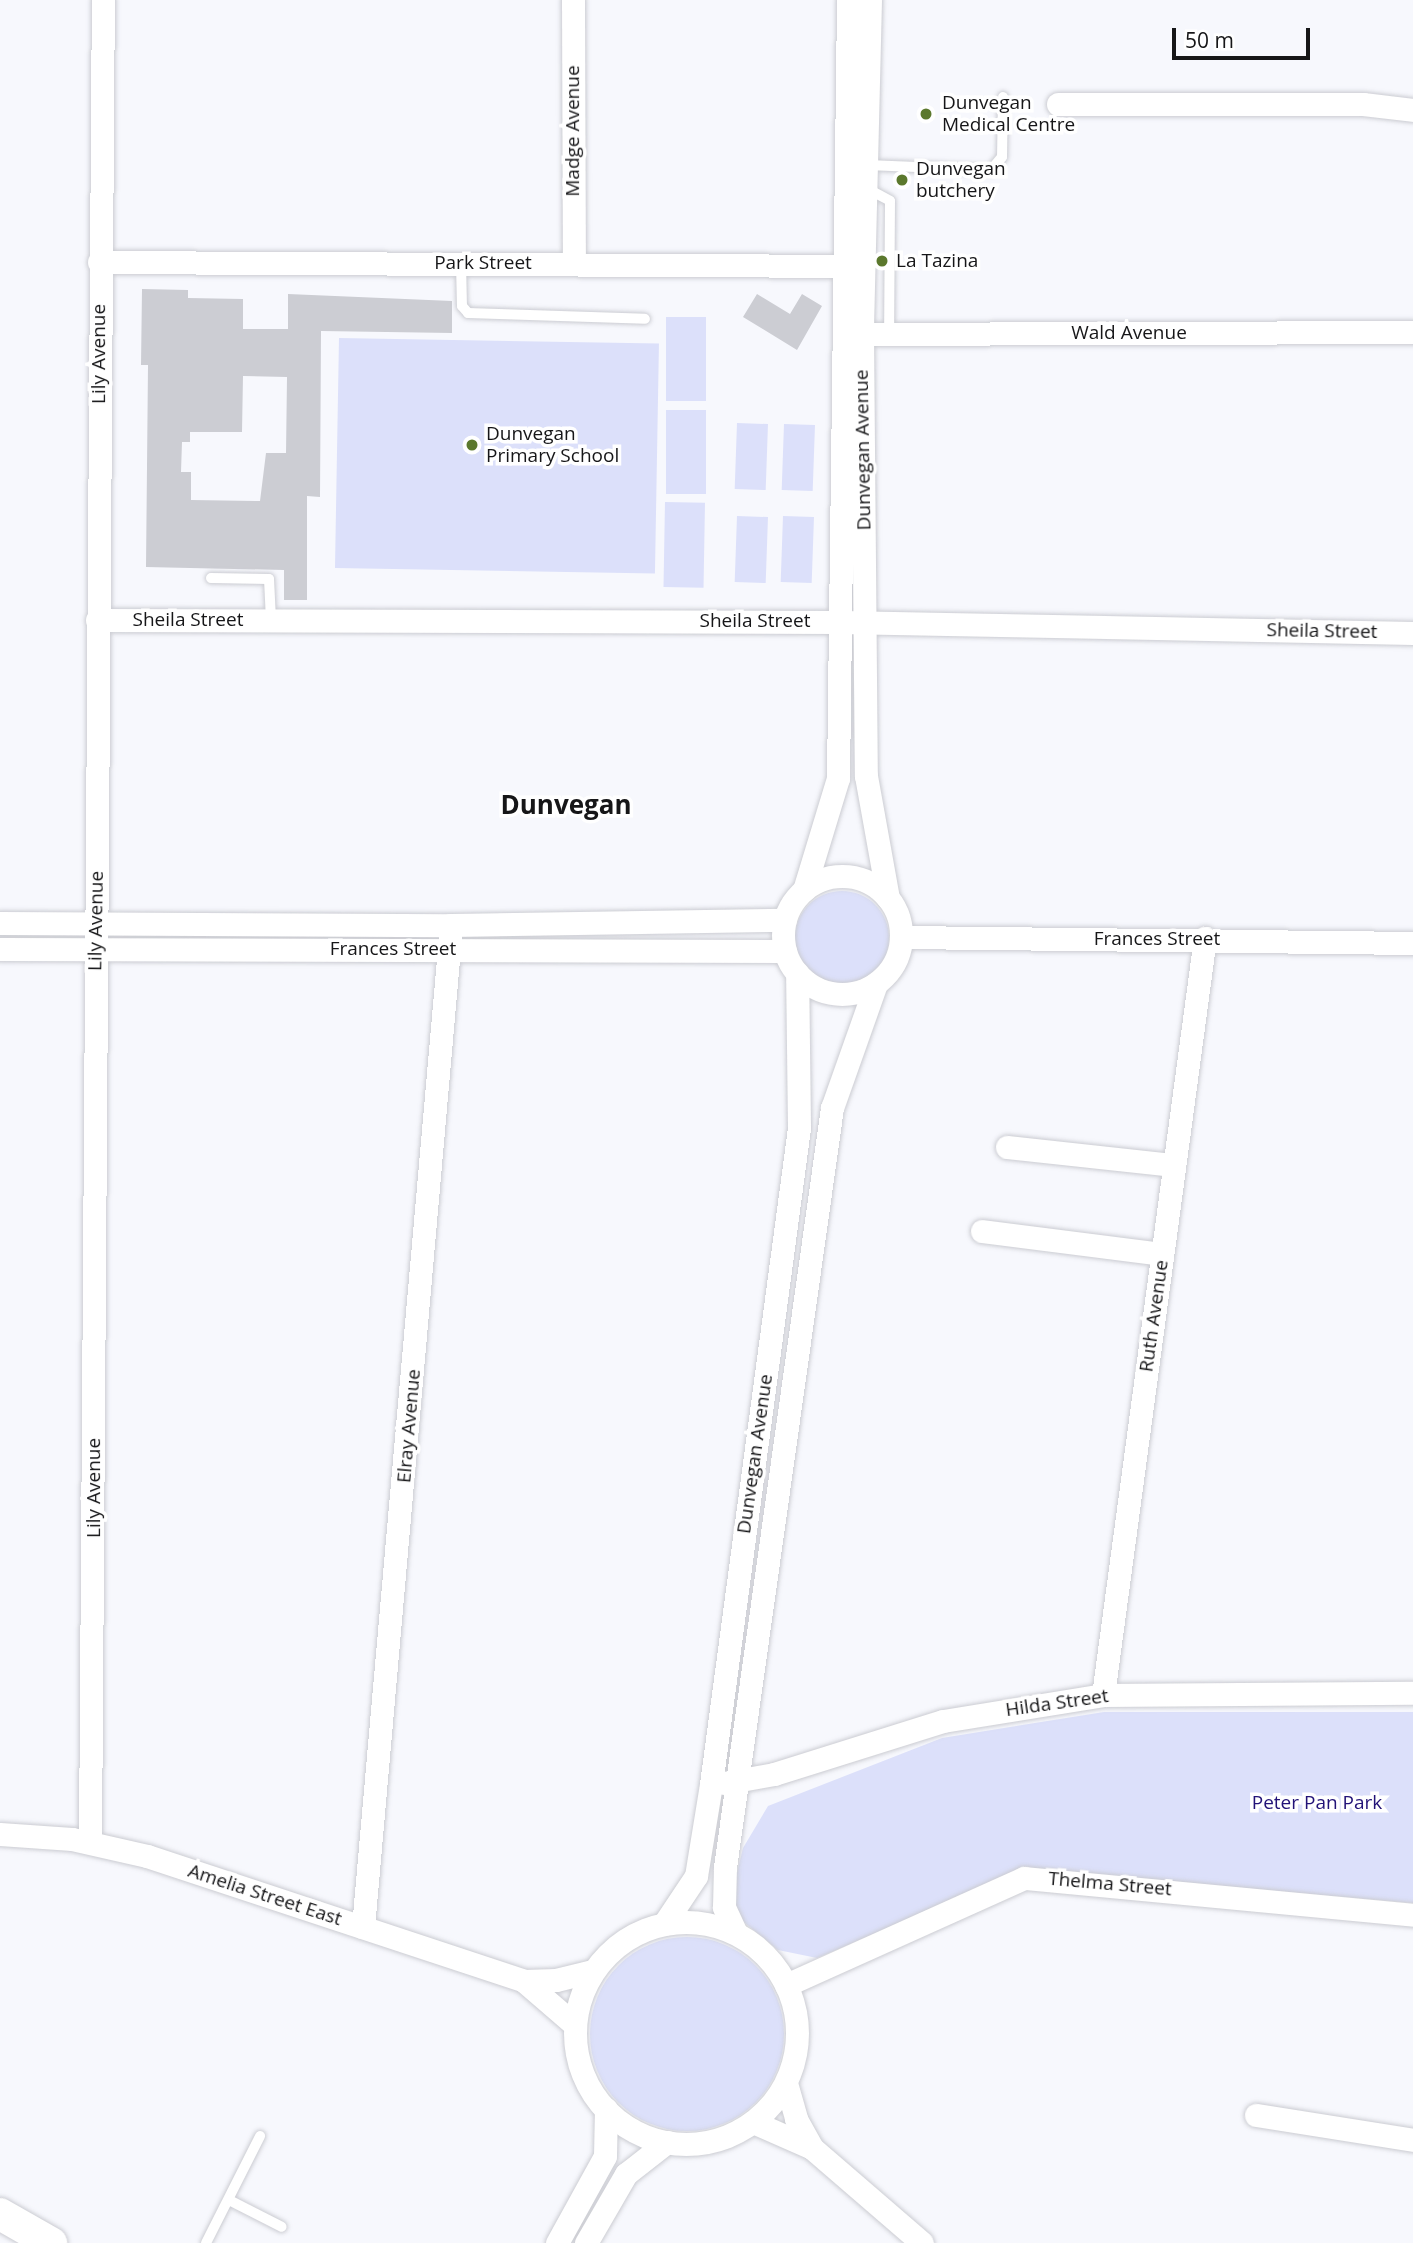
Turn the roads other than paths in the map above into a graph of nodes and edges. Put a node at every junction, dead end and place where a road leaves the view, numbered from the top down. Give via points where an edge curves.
1 (103, 0) edge
2 (573, 0) edge
3 (848, 0) edge
4 (870, 0) edge
5 (1003, 97) dead end
6 (1058, 104) dead end
7 (1413, 110) edge
8 (867, 165) junction
9 (857, 186) junction
10 (99, 262) junction
11 (461, 263) junction
12 (574, 263) junction
13 (855, 266) junction
14 (645, 319) dead end
15 (1413, 332) edge
16 (853, 333) junction
17 (889, 333) junction
18 (211, 578) dead end
19 (97, 620) junction
20 (271, 620) junction
21 (840, 622) junction
22 (865, 622) junction
23 (1413, 633) edge
24 (866, 776) junction
25 (838, 778) junction
26 (804, 890) junction
27 (888, 898) junction
28 (785, 920) junction
29 (0, 923) edge
30 (97, 925) junction
31 (452, 925) junction
32 (902, 937) junction
33 (1205, 938) junction
34 (1413, 943) edge
35 (0, 949) edge
36 (96, 949) junction
37 (449, 949) junction
38 (785, 951) junction
39 (797, 974) junction
40 (876, 984) junction
41 (802, 1101) junction
42 (832, 1108) junction
43 (1007, 1147) dead end
44 (1174, 1166) junction
45 (982, 1231) dead end
46 (784, 1236) junction
47 (813, 1241) junction
48 (1162, 1254) junction
49 (764, 1385) junction
50 (793, 1389) junction
51 (747, 1518) junction
52 (774, 1523) junction
53 (1413, 1693) edge
54 (1103, 1695) junction
55 (736, 1781) junction
56 (711, 1784) junction
57 (0, 1834) edge
58 (90, 1842) junction
59 (1413, 1915) edge
60 (664, 1924) junction
61 (363, 1927) junction
62 (736, 1933) junction
63 (593, 1971) junction
64 (524, 1981) junction
65 (786, 1985) junction
66 (575, 2025) junction
67 (786, 2084) junction
68 (606, 2109) junction
69 (1256, 2115) dead end
70 (753, 2122) junction
71 (260, 2136) dead end
72 (1413, 2140) edge
73 (667, 2142) junction
74 (811, 2148) junction
75 (229, 2200) junction
76 (0, 2214) edge
77 (282, 2227) dead end
78 (51, 2243) edge
79 (206, 2243) edge
80 (557, 2243) edge
81 (586, 2243) edge
82 (922, 2243) edge

1 - 10 street, Lily Avenue
2 - 12 street, Madge Avenue
3 - 9 street, Dunvegan Avenue
4 - 8 street, Dunvegan Avenue
5 - 8 lane via 1002,157 991,170
6 - 7 street via 1363,104
8 - 9 street, Dunvegan Avenue
9 - 13 street, Dunvegan Avenue
9 - 17 lane via 890,201
10 - 11 street, Park Street
10 - 19 street, Lily Avenue
11 - 12 street, Park Street
11 - 14 lane via 462,306 468,313
12 - 13 street, Park Street
13 - 16 street, Dunvegan Avenue
15 - 17 street, Wald Avenue
16 - 17 street, Wald Avenue
16 - 21 street, Dunvegan Avenue
16 - 22 street, Dunvegan Avenue
18 - 20 lane via 270,579
19 - 20 street, Sheila Street
19 - 30 street, Lily Avenue
20 - 21 street, Sheila Street
21 - 22 street, Sheila Street
21 - 25 street, Dunvegan Avenue
22 - 23 street, Sheila Street
22 - 24 street, Dunvegan Avenue
24 - 25 street
24 - 27 street, Dunvegan Avenue
25 - 26 street, Dunvegan Avenue
26 - 27 street via 820,880 857,878
26 - 28 street
27 - 32 street
28 - 31 street, Frances Street
28 - 38 street
29 - 30 street, Frances Street
30 - 31 street, Frances Street
30 - 36 street, Lily Avenue
31 - 37 street, Elray Avenue
32 - 33 street, Frances Street
32 - 40 street via 894,963
33 - 34 street, Frances Street
33 - 44 street, Ruth Avenue
35 - 36 street, Frances Street
36 - 37 street, Frances Street
36 - 58 street, Lily Avenue
37 - 38 street, Frances Street
37 - 61 street, Elray Avenue via 379,1790
38 - 39 street
39 - 40 street via 810,985 843,994
39 - 41 street, Dunvegan Avenue
40 - 42 street, Dunvegan Avenue
41 - 42 street
41 - 46 street, Dunvegan Avenue
42 - 47 street, Dunvegan Avenue
43 - 44 street
44 - 48 street, Ruth Avenue
45 - 48 street
46 - 47 street
46 - 49 street, Dunvegan Avenue
47 - 50 street, Dunvegan Avenue
48 - 54 street, Ruth Avenue
49 - 50 street
49 - 51 street, Dunvegan Avenue
50 - 52 street, Dunvegan Avenue
51 - 52 street
51 - 56 street, Dunvegan Avenue
52 - 55 street, Dunvegan Avenue
53 - 54 street, Hilda Street
54 - 55 street, Hilda Street via 943,1721
55 - 56 street, Hilda Street
55 - 62 street, Dunvegan Avenue via 722,1897
56 - 60 street, Dunvegan Avenue via 696,1876
57 - 58 street, Amelia Street East
58 - 61 street, Amelia Street East
59 - 65 street, Thelma Street via 1024,1878
60 - 62 street via 704,1923
60 - 63 street via 617,1945
61 - 64 street, Amelia Street East
62 - 65 street via 765,1954
63 - 64 street, Amelia Street East via 556,1980
63 - 66 street via 582,1992
64 - 66 street, Amelia Street East
65 - 67 street via 796,2014 797,2047
66 - 68 street via 577,2058 590,2090
67 - 70 street
67 - 74 street
68 - 73 street via 627,2127
68 - 80 street via 605,2156
69 - 72 street
70 - 73 street via 713,2141
70 - 74 street
71 - 75 lane
73 - 81 street via 626,2174
74 - 82 street
75 - 77 lane
75 - 79 lane
76 - 78 main road

